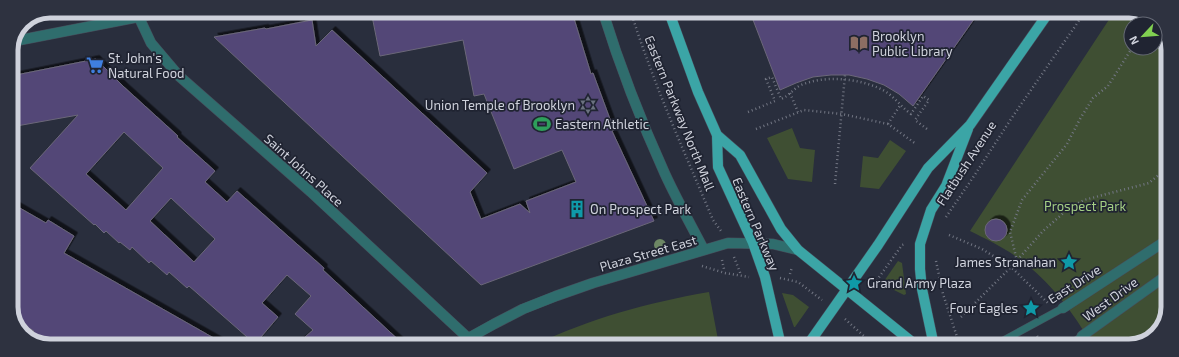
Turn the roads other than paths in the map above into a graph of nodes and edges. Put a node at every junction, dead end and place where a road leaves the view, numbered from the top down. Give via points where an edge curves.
1 (119, 18) edge
2 (139, 18) edge
3 (605, 18) edge
4 (671, 18) edge
5 (1045, 18) edge
6 (20, 40) edge
7 (970, 125) junction
8 (718, 135) junction
9 (753, 243) junction
10 (1161, 244) edge
11 (704, 250) junction
12 (798, 250) junction
13 (1161, 279) edge
14 (847, 289) junction
15 (1063, 308) joint
16 (1082, 336) joint
17 (468, 338) joint
18 (779, 339) edge
19 (812, 339) edge
20 (908, 339) edge
21 (933, 339) edge
22 (1007, 339) edge
23 (1078, 339) edge

1 - 6 street
2 - 17 street, Saint Johns Place via 150,43 179,76 311,192
3 - 11 street via 638,111 666,175
4 - 8 main road, Eastern Parkway via 698,92
5 - 7 main road, Flatbush Avenue
7 - 14 main road, Flatbush Avenue via 928,168
7 - 21 main road via 946,186 931,210 920,244 922,289
8 - 9 main road, Eastern Parkway via 718,167
8 - 12 main road, Eastern Parkway via 740,155 781,229
9 - 11 street, Plaza Street East via 728,243
9 - 12 street, Plaza Street East
9 - 18 main road, Eastern Parkway via 765,277
10 - 15 street, East Drive
11 - 17 street, Plaza Street East via 556,296 523,309
12 - 14 main road, Plaza Street East
13 - 16 street, West Drive
14 - 19 main road
14 - 20 main road, Plaza Street East
15 - 22 lane, East Drive
16 - 23 lane, West Drive

